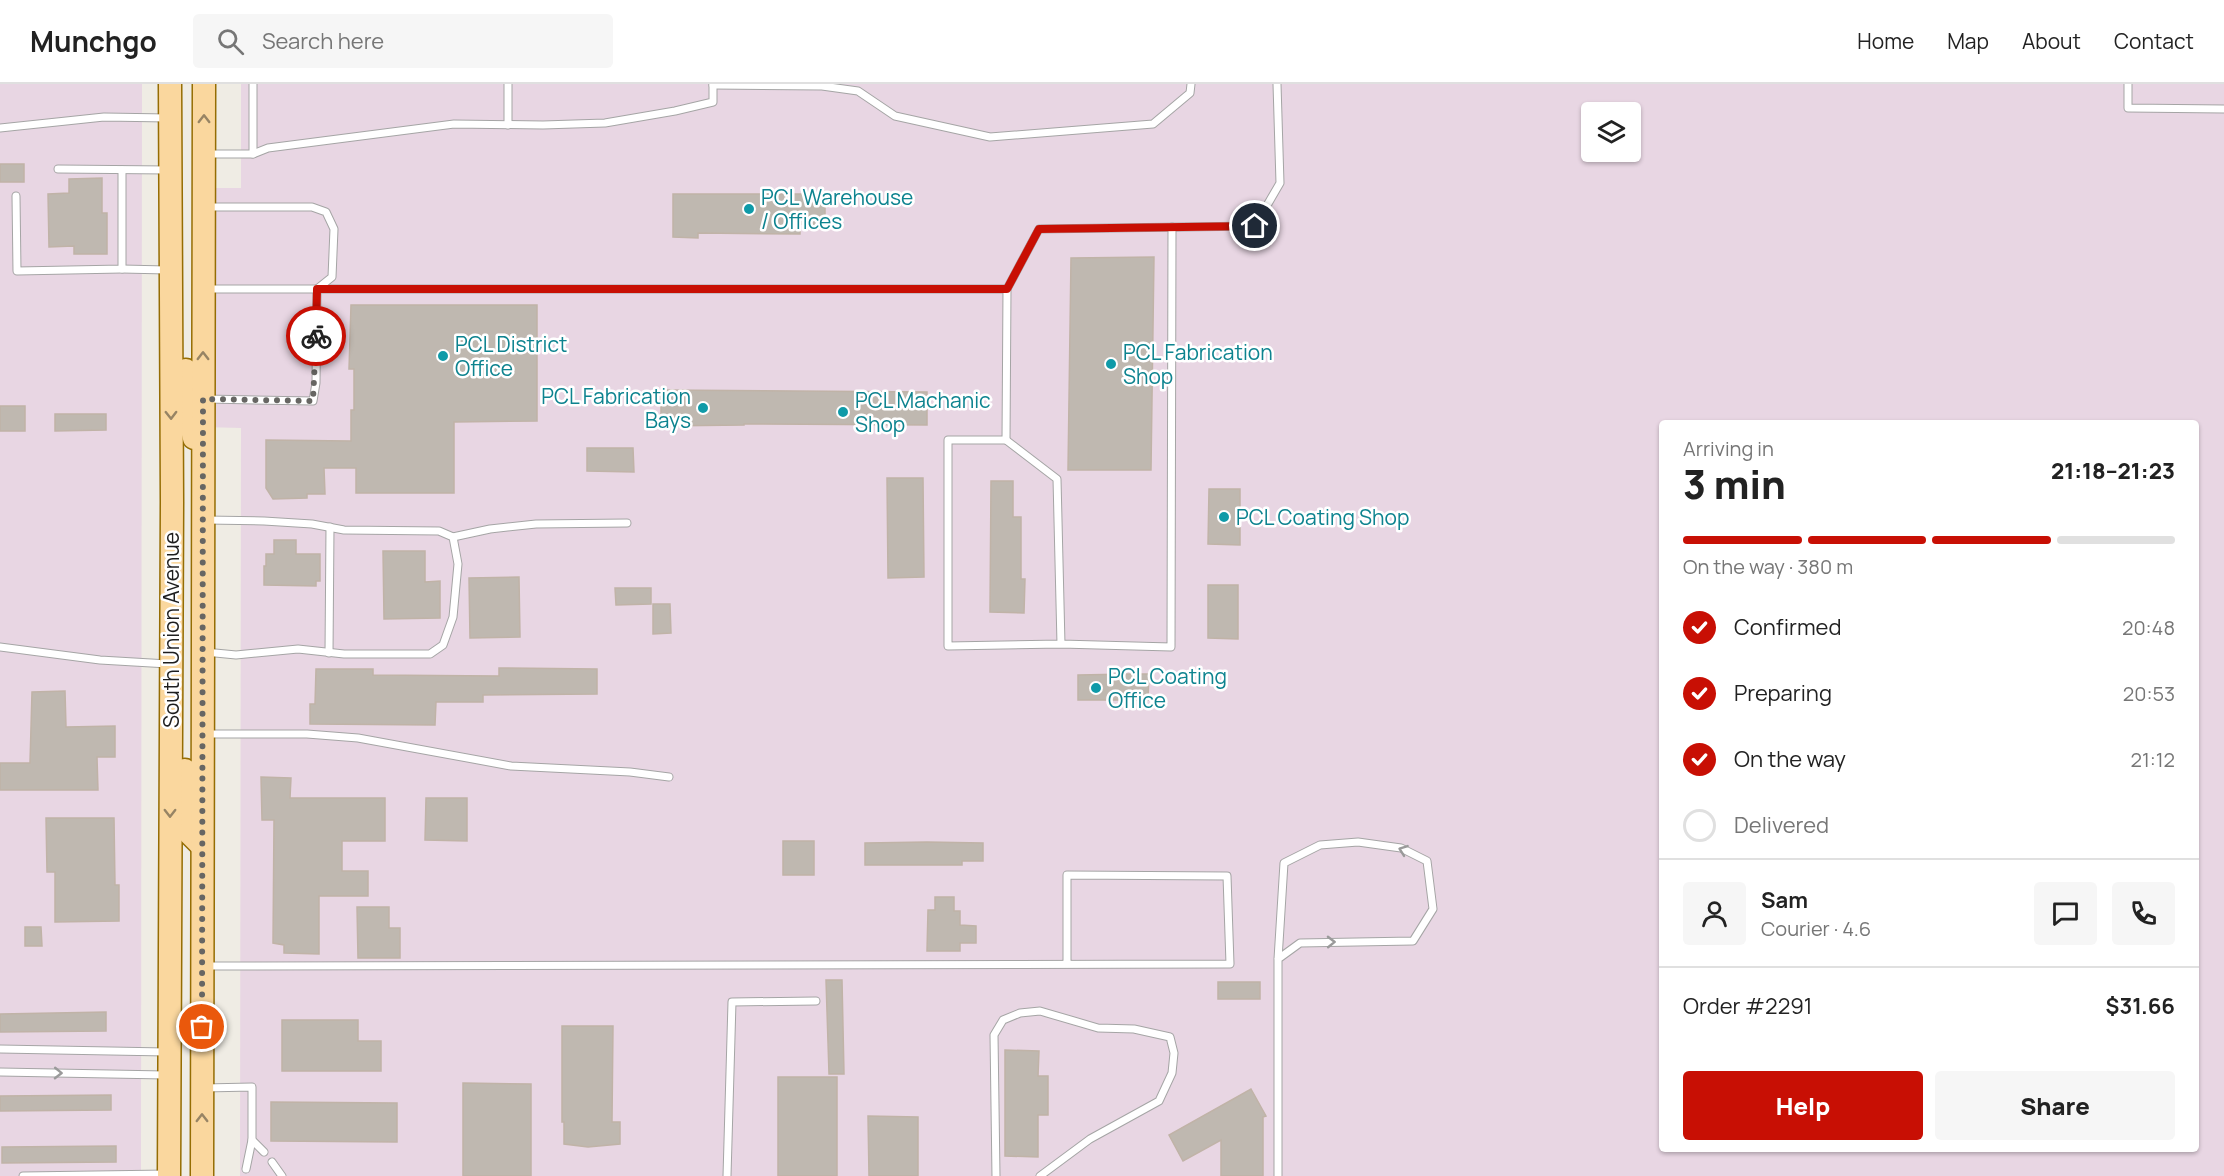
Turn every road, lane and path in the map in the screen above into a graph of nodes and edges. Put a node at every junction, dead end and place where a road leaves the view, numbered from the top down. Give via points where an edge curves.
1 (171, 84) edge
2 (204, 84) edge
3 (253, 84) edge
4 (508, 84) edge
5 (713, 84) edge
6 (1191, 84) edge
7 (1277, 84) edge
8 (2128, 84) edge
9 (858, 88) edge
10 (2224, 109) edge
11 (170, 118) junction
12 (508, 125) junction
13 (0, 128) edge
14 (204, 154) junction
15 (253, 154) junction
16 (58, 169) dead end
17 (122, 170) junction
18 (170, 170) junction
19 (16, 196) dead end
20 (203, 207) junction
21 (1172, 227) junction
22 (122, 269) junction
23 (170, 270) junction
24 (203, 289) junction
25 (317, 289) junction
26 (1007, 289) junction
27 (170, 337) junction
28 (203, 399) junction
29 (1006, 440) junction
30 (203, 465) junction
31 (172, 502) junction
32 (203, 520) junction
33 (627, 523) dead end
34 (330, 527) junction
35 (453, 537) junction
36 (1061, 644) junction
37 (0, 646) edge
38 (203, 651) junction
39 (329, 653) junction
40 (171, 664) junction
41 (203, 734) junction
42 (669, 777) dead end
43 (202, 846) junction
44 (1278, 959) junction
45 (1067, 964) junction
46 (202, 966) junction
47 (816, 1001) dead end
48 (0, 1049) edge
49 (168, 1052) junction
50 (0, 1072) edge
51 (169, 1075) junction
52 (202, 1088) junction
53 (252, 1140) junction
54 (264, 1152) dead end
55 (272, 1162) dead end
56 (246, 1169) dead end
57 (169, 1175) edge
58 (22, 1176) edge
59 (202, 1176) edge
60 (282, 1176) edge
61 (727, 1176) edge
62 (996, 1176) edge
63 (1040, 1176) edge
64 (1278, 1176) edge

1 - 11 main road, South Union Avenue
14 -> 2 main road, South Union Avenue
3 - 15 lane
4 - 12 lane
5 - 9 lane
5 - 12 lane via 713,102 675,111 605,123
6 - 9 lane via 1190,93 1153,124 990,137 896,117
7 - 21 lane via 1280,183 1255,226
8 - 10 lane via 2128,108
11 - 13 lane via 104,117
11 - 18 main road, South Union Avenue
11 - 24 main road via 181,120 185,132 185,251 190,269
12 - 15 lane via 454,124 268,148
14 - 15 lane
14 - 20 main road, South Union Avenue
16 - 17 lane
17 - 18 lane
17 - 22 lane
18 - 23 main road, South Union Avenue
19 - 22 lane via 17,271
20 - 24 main road, South Union Avenue
20 - 25 lane via 312,207 326,212 334,229 332,277
21 - 26 lane via 1039,229
21 - 36 lane via 1171,647
22 - 23 lane
23 - 27 main road, South Union Avenue
24 - 25 lane
28 -> 24 main road, South Union Avenue
25 - 26 lane
25 - 28 lane via 313,401
26 - 29 lane
27 - 30 main road via 185,354 187,408
27 -> 31 main road, South Union Avenue
28 - 30 main road, South Union Avenue
29 - 36 lane via 1057,479
29 - 36 lane via 948,440 948,646
30 - 32 main road, South Union Avenue
31 - 38 main road via 186,523 186,641
31 - 40 main road, South Union Avenue
32 - 34 lane via 264,520
32 - 38 main road, South Union Avenue
33 - 35 lane via 536,524
34 - 35 lane via 439,531
34 - 39 lane
35 - 39 lane via 458,564 453,617 442,645 430,654
37 - 40 lane via 100,660
38 - 39 lane via 236,655 298,649
38 - 41 main road, South Union Avenue
40 - 43 main road via 179,670 184,683 186,820 190,834
40 -> 49 main road, South Union Avenue
41 - 42 lane via 358,738 511,766
41 - 43 main road, South Union Avenue
43 - 46 main road, South Union Avenue
44 -> 44 lane via 1299,943 1413,941 1433,909 1427,861 1401,848 1358,842 1320,845 1284,863
44 - 64 lane
45 - 45 lane via 1230,964 1227,876 1067,875
45 - 46 lane
46 - 52 main road, South Union Avenue
47 - 61 lane via 732,1002
48 - 49 lane
49 - 51 main road, South Union Avenue
50 -> 51 lane
51 - 57 main road, South Union Avenue
52 - 53 lane via 252,1087
59 -> 52 main road, South Union Avenue
53 - 54 lane
53 - 56 lane
55 - 60 lane
57 - 58 lane
62 - 63 lane via 994,1035 1003,1020 1040,1011 1098,1028 1134,1029 1170,1037 1174,1053 1172,1073 1159,1101 1090,1139

